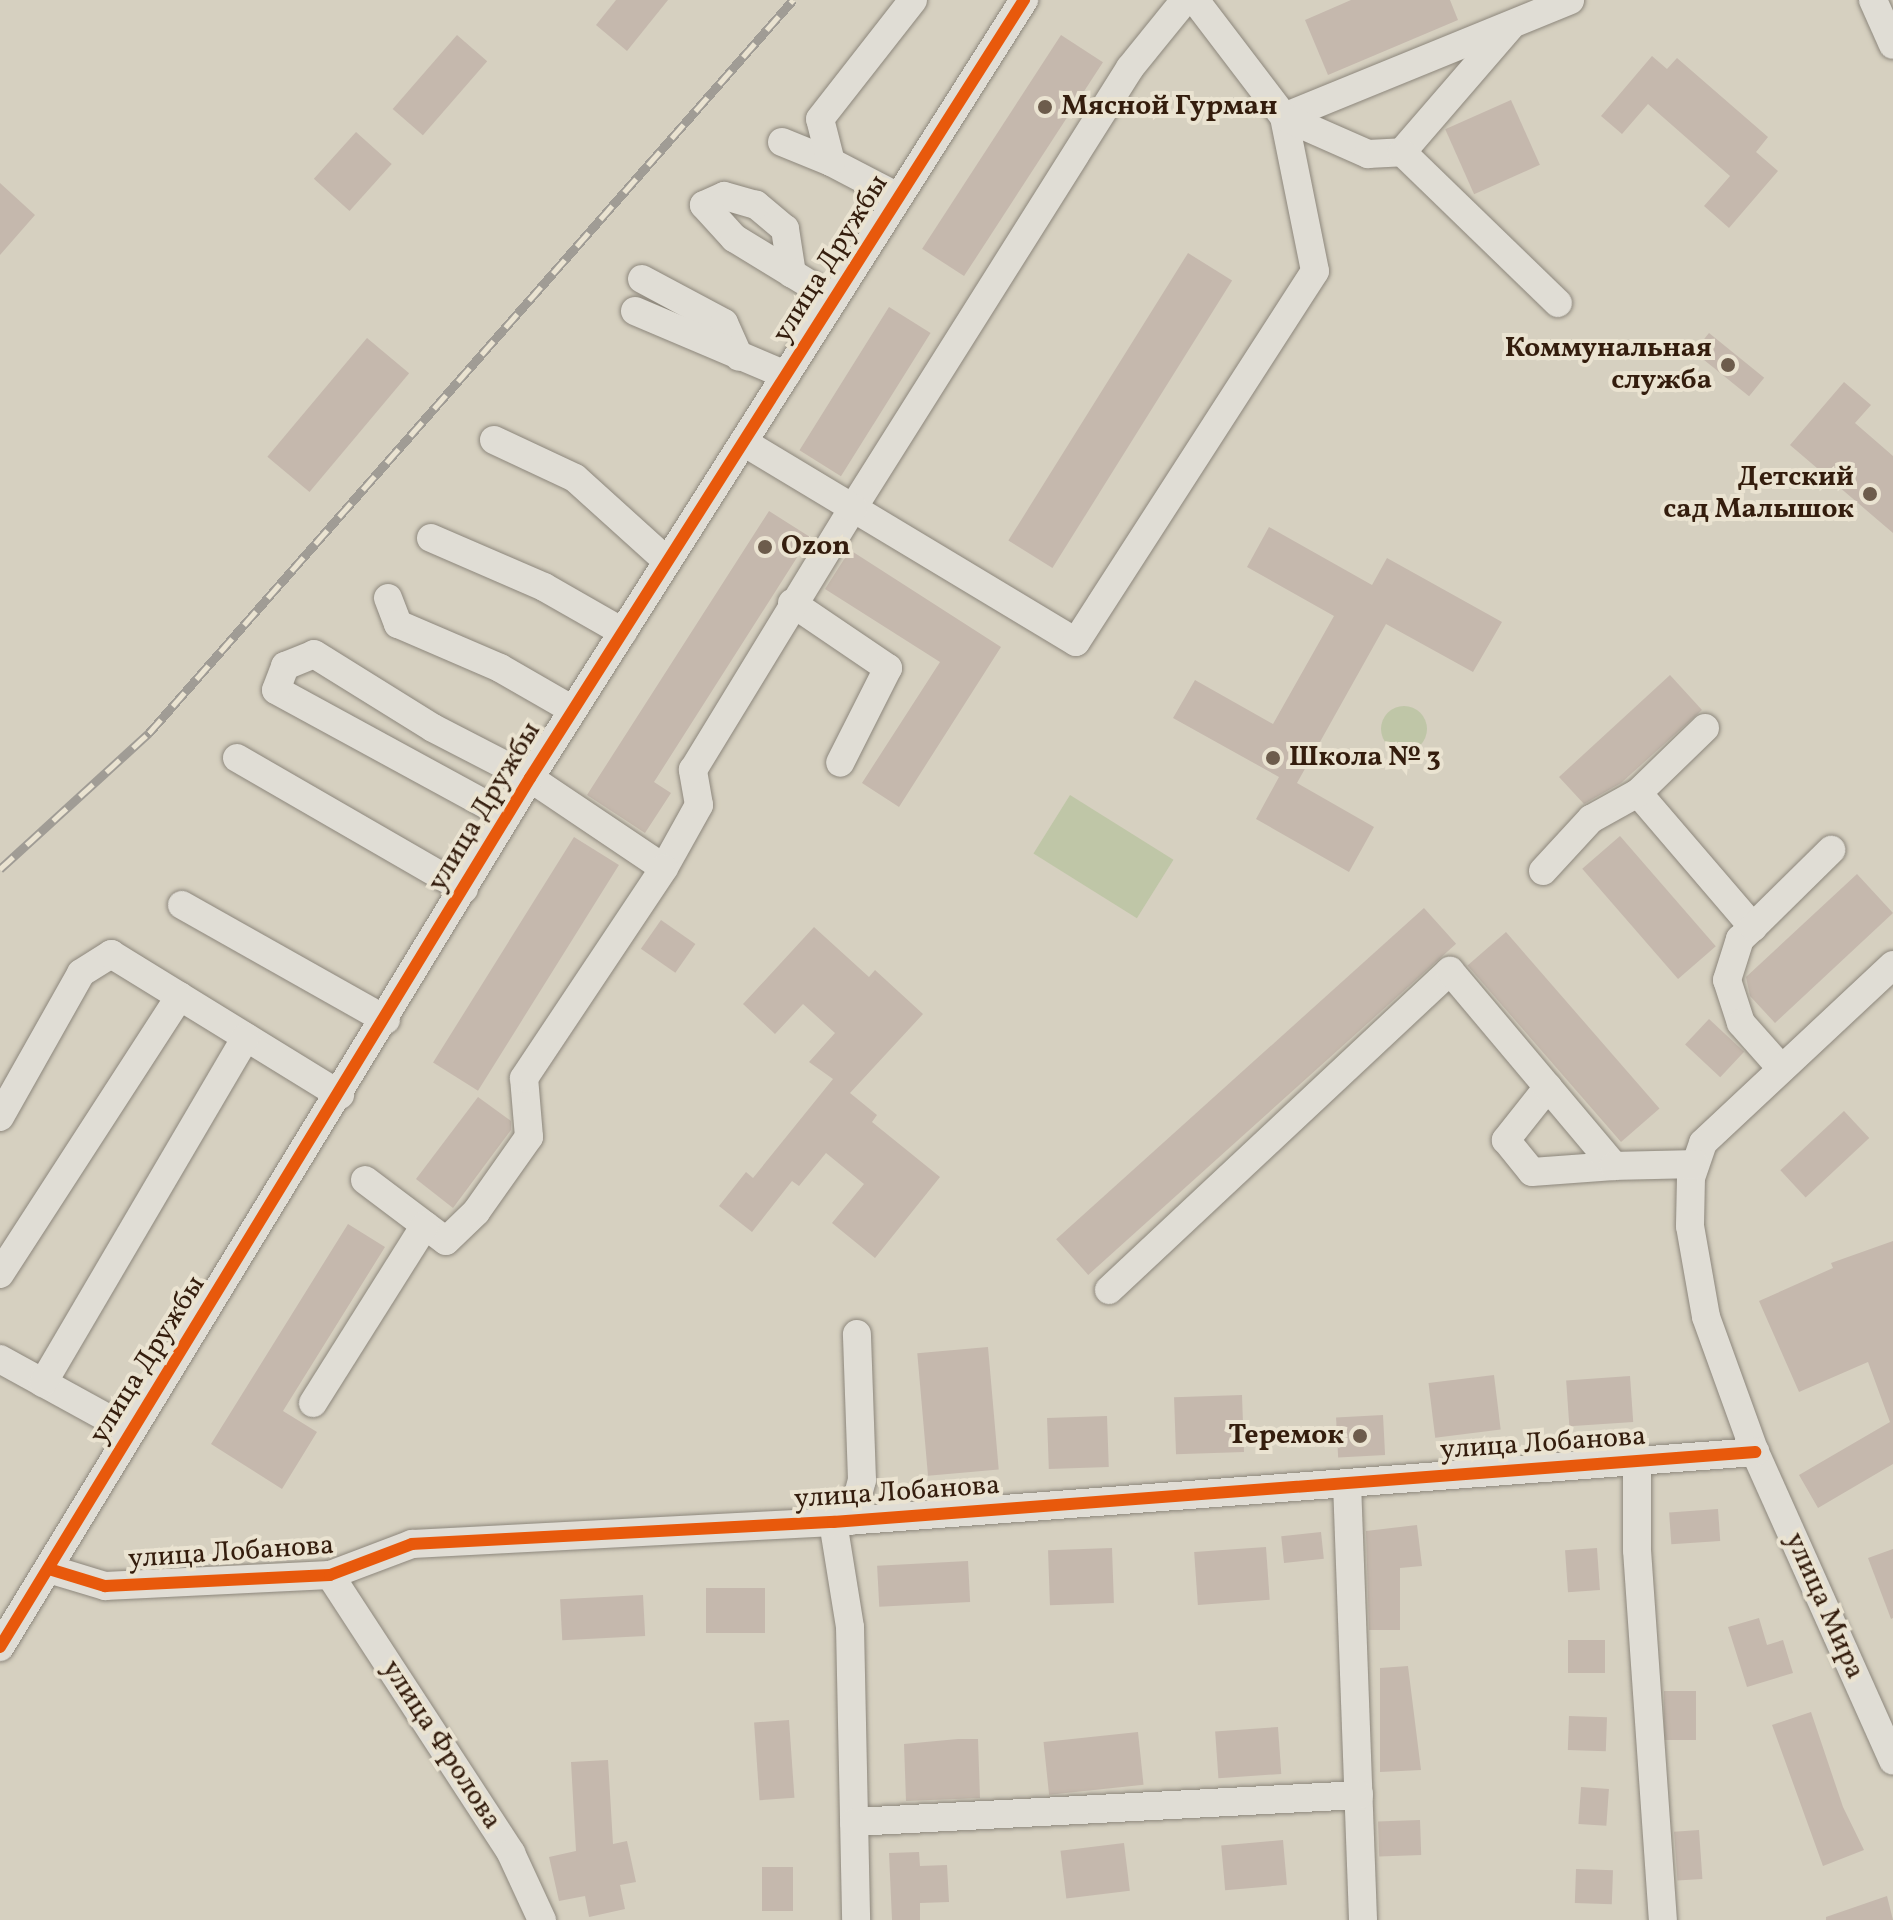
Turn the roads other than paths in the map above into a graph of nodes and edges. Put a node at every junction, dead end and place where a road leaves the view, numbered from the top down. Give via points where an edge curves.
1 (913, 0) edge
2 (1024, 0) edge
3 (1185, 0) edge
4 (1195, 0) edge
5 (1570, 0) edge
6 (1873, 0) edge
7 (1515, 22) junction
8 (1893, 45) edge
9 (1284, 117) junction
10 (782, 142) dead end
11 (1402, 152) junction
12 (831, 162) junction
13 (898, 197) junction
14 (792, 274) dead end
15 (642, 279) dead end
16 (834, 299) junction
17 (1558, 303) dead end
18 (635, 311) dead end
19 (739, 357) junction
20 (786, 375) junction
21 (494, 440) dead end
22 (743, 442) junction
23 (853, 508) junction
24 (431, 538) dead end
25 (667, 561) junction
26 (388, 598) dead end
27 (792, 603) junction
28 (623, 632) junction
29 (573, 710) junction
30 (1705, 728) dead end
31 (237, 758) dead end
32 (840, 763) dead end
33 (530, 778) junction
34 (1638, 793) junction
35 (507, 816) junction
36 (1831, 850) dead end
37 (664, 868) junction
38 (1543, 871) dead end
39 (464, 889) junction
40 (182, 905) dead end
41 (1753, 927) junction
42 (1893, 965) edge
43 (180, 996) junction
44 (386, 1020) junction
45 (246, 1037) junction
46 (1780, 1067) junction
47 (1548, 1087) junction
48 (340, 1095) junction
49 (0, 1117) edge
50 (1695, 1164) junction
51 (1614, 1166) junction
52 (365, 1180) dead end
53 (425, 1225) junction
54 (0, 1274) edge
55 (1109, 1290) dead end
56 (857, 1334) dead end
57 (0, 1359) edge
58 (43, 1383) junction
59 (313, 1403) dead end
60 (131, 1431) junction
61 (1755, 1452) junction
62 (1637, 1461) junction
63 (1347, 1483) junction
64 (842, 1522) junction
65 (49, 1569) junction
66 (330, 1575) junction
67 (0, 1647) edge
68 (1893, 1760) edge
69 (1359, 1795) junction
70 (854, 1822) junction
71 (542, 1920) edge
72 (856, 1920) edge
73 (1363, 1920) edge
74 (1663, 1920) edge

1 - 12 street via 820,119
2 - 13 street, улица Дружбы
3 - 23 street via 1130,68
4 - 9 street
5 - 7 street
6 - 8 street
7 - 9 street
7 - 11 street
9 - 11 street via 1368,154
9 - 23 street via 1315,271 1076,642
10 - 12 street
11 - 17 street
12 - 13 street
13 - 16 street, улица Дружбы
14 - 16 street
15 - 19 street via 724,323
16 - 20 street, улица Дружбы
18 - 19 street
19 - 20 street
20 - 22 street, улица Дружбы
21 - 25 street via 575,478
22 - 23 street
22 - 25 street, улица Дружбы
23 - 27 street
24 - 28 street via 544,587
25 - 28 street, улица Дружбы
26 - 29 street via 398,624 500,668
27 - 32 street via 888,668
27 - 37 street via 693,770 699,805
28 - 29 street, улица Дружбы
29 - 33 street, улица Дружбы
30 - 34 street
31 - 39 street
33 - 35 street, улица Дружбы
33 - 35 street via 433,728 314,654 285,666 276,690
33 - 37 street
34 - 38 street via 1591,819
34 - 41 street
35 - 39 street, улица Дружбы
36 - 41 street
37 - 53 street via 524,1078 529,1137 476,1212 446,1241
39 - 44 street, улица Дружбы
40 - 44 street
41 - 46 street via 1740,939 1727,980 1741,1023
42 - 46 street
43 - 45 street
43 - 49 street via 111,954 81,973
43 - 54 street
44 - 48 street, улица Дружбы
45 - 48 street
45 - 58 street
46 - 50 street via 1718,1125
47 - 51 street
47 - 51 street via 1506,1140 1532,1172
47 - 55 street via 1450,971
48 - 60 street, улица Дружбы
50 - 51 street
50 - 61 street, улица Мира via 1690,1226 1706,1317
52 - 53 street
53 - 59 street
56 - 64 street via 862,1480
57 - 58 street
58 - 60 street
60 - 65 street, улица Дружбы
61 - 62 street, улица Лобанова
61 - 68 street, улица Мира
62 - 63 street, улица Лобанова
62 - 74 street via 1637,1550
63 - 64 street, улица Лобанова
63 - 69 street
64 - 66 street, улица Лобанова via 412,1544
64 - 70 street
65 - 66 street, улица Лобанова via 105,1586
65 - 67 street, улица Дружбы
66 - 71 street, улица Фролова via 511,1853
69 - 70 street
69 - 73 street
70 - 72 street

